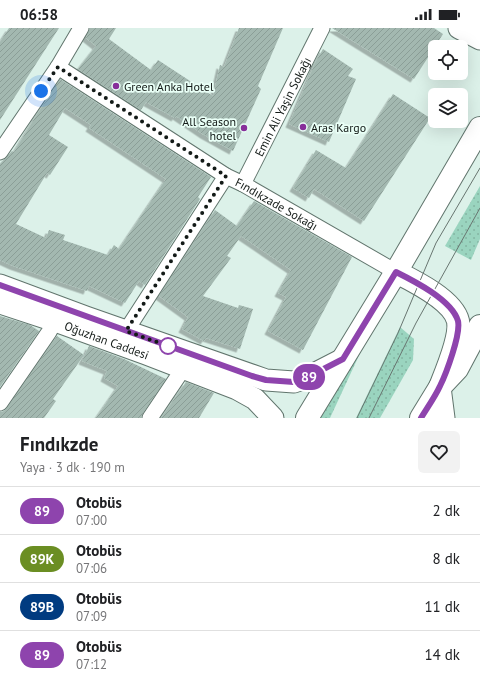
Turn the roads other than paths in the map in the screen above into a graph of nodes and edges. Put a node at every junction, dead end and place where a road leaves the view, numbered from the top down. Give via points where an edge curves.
1 (81, 28) edge
2 (322, 28) edge
3 (459, 28) edge
4 (480, 39) edge
5 (58, 67) junction
6 (480, 128) edge
7 (0, 152) edge
8 (226, 176) junction
9 (243, 184) junction
10 (396, 272) junction
11 (0, 286) edge
12 (0, 303) edge
13 (58, 314) junction
14 (480, 326) edge
15 (126, 331) junction
16 (343, 359) junction
17 (183, 369) junction
18 (440, 387) junction
19 (0, 403) edge
20 (150, 418) edge
21 (273, 418) edge
22 (307, 418) edge
23 (420, 418) edge
24 (444, 418) edge

1 - 5 street
2 - 9 street, Emin Ali Yaşin Sokağı
3 - 4 main road
5 - 7 street
5 - 8 street, Fındıkzade Sokağı
6 - 10 main road
8 - 9 street, Fındıkzade Sokağı
8 - 15 street
9 - 10 street, Fındıkzade Sokağı
10 - 16 main road
10 - 18 main road via 419,284 444,302 458,322 454,349
11 - 13 main road, Oğuzhan Caddesi
12 - 13 main road, Oğuzhan Caddesi
13 - 15 main road, Oğuzhan Caddesi
13 - 17 main road, Oğuzhan Caddesi
13 - 19 street via 49,332
14 - 18 main road via 457,369
15 - 16 main road, Oğuzhan Caddesi via 266,380 294,382
16 - 22 main road
17 - 20 street
17 - 21 main road, Oğuzhan Caddesi via 237,389 255,399
18 - 23 main road
18 - 24 main road

